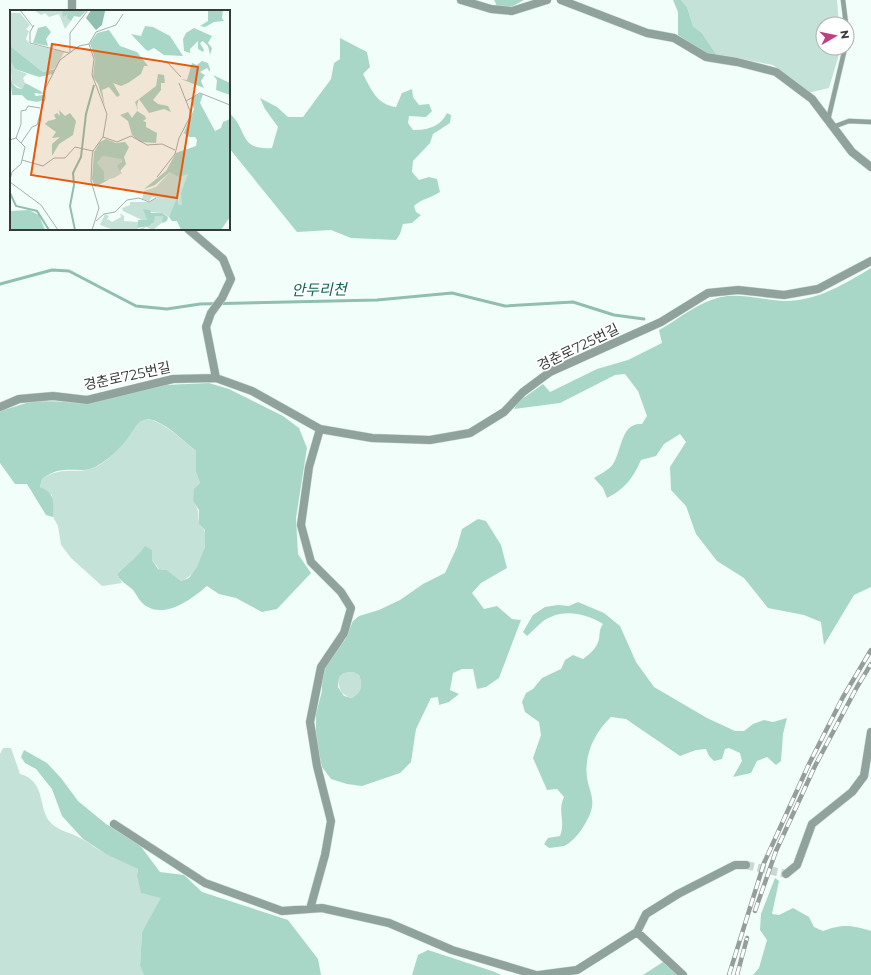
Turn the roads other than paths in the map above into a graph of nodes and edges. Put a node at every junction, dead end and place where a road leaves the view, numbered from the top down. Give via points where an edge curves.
1 (461, 0) edge
2 (547, 0) edge
3 (561, 0) edge
4 (842, 0) edge
5 (845, 16) edge
6 (844, 56) edge
7 (828, 120) junction
8 (871, 122) edge
9 (833, 127) junction
10 (871, 167) edge
11 (189, 230) edge
12 (871, 261) edge
13 (216, 378) junction
14 (0, 407) edge
15 (320, 429) junction
16 (871, 732) edge
17 (114, 824) dead end
18 (746, 865) tunnel mouth
19 (786, 874) dead end
20 (310, 909) junction
21 (637, 932) junction
22 (536, 975) edge
23 (539, 975) edge
24 (683, 975) edge

1 - 2 street via 491,9 512,11
3 - 7 street via 646,33 674,38 706,57 776,72 812,99
4 - 5 lane
6 - 7 lane
7 - 9 street
8 - 9 lane via 849,121
9 - 10 street via 852,152
11 - 13 street via 223,259 231,279 211,313 206,328
12 - 15 street, 경춘로725번길 via 818,289 784,295 738,290 708,293 661,322 550,372 523,392 504,412 470,434 430,440 372,438
13 - 14 street, 경춘로725번길 via 173,378 87,400 46,397 19,399
13 - 15 street, 경춘로725번길 via 252,391
15 - 20 street via 309,467 301,525 311,562 341,592 351,608 344,633 321,667 310,722 317,766 331,821 325,855
16 - 19 street via 864,776 852,792 812,824 797,865
17 - 20 street via 205,883 282,911
18 - 21 street via 735,865 678,894 646,914
20 - 22 street via 322,908 389,923 452,950
21 - 23 street via 577,970
21 - 24 street

